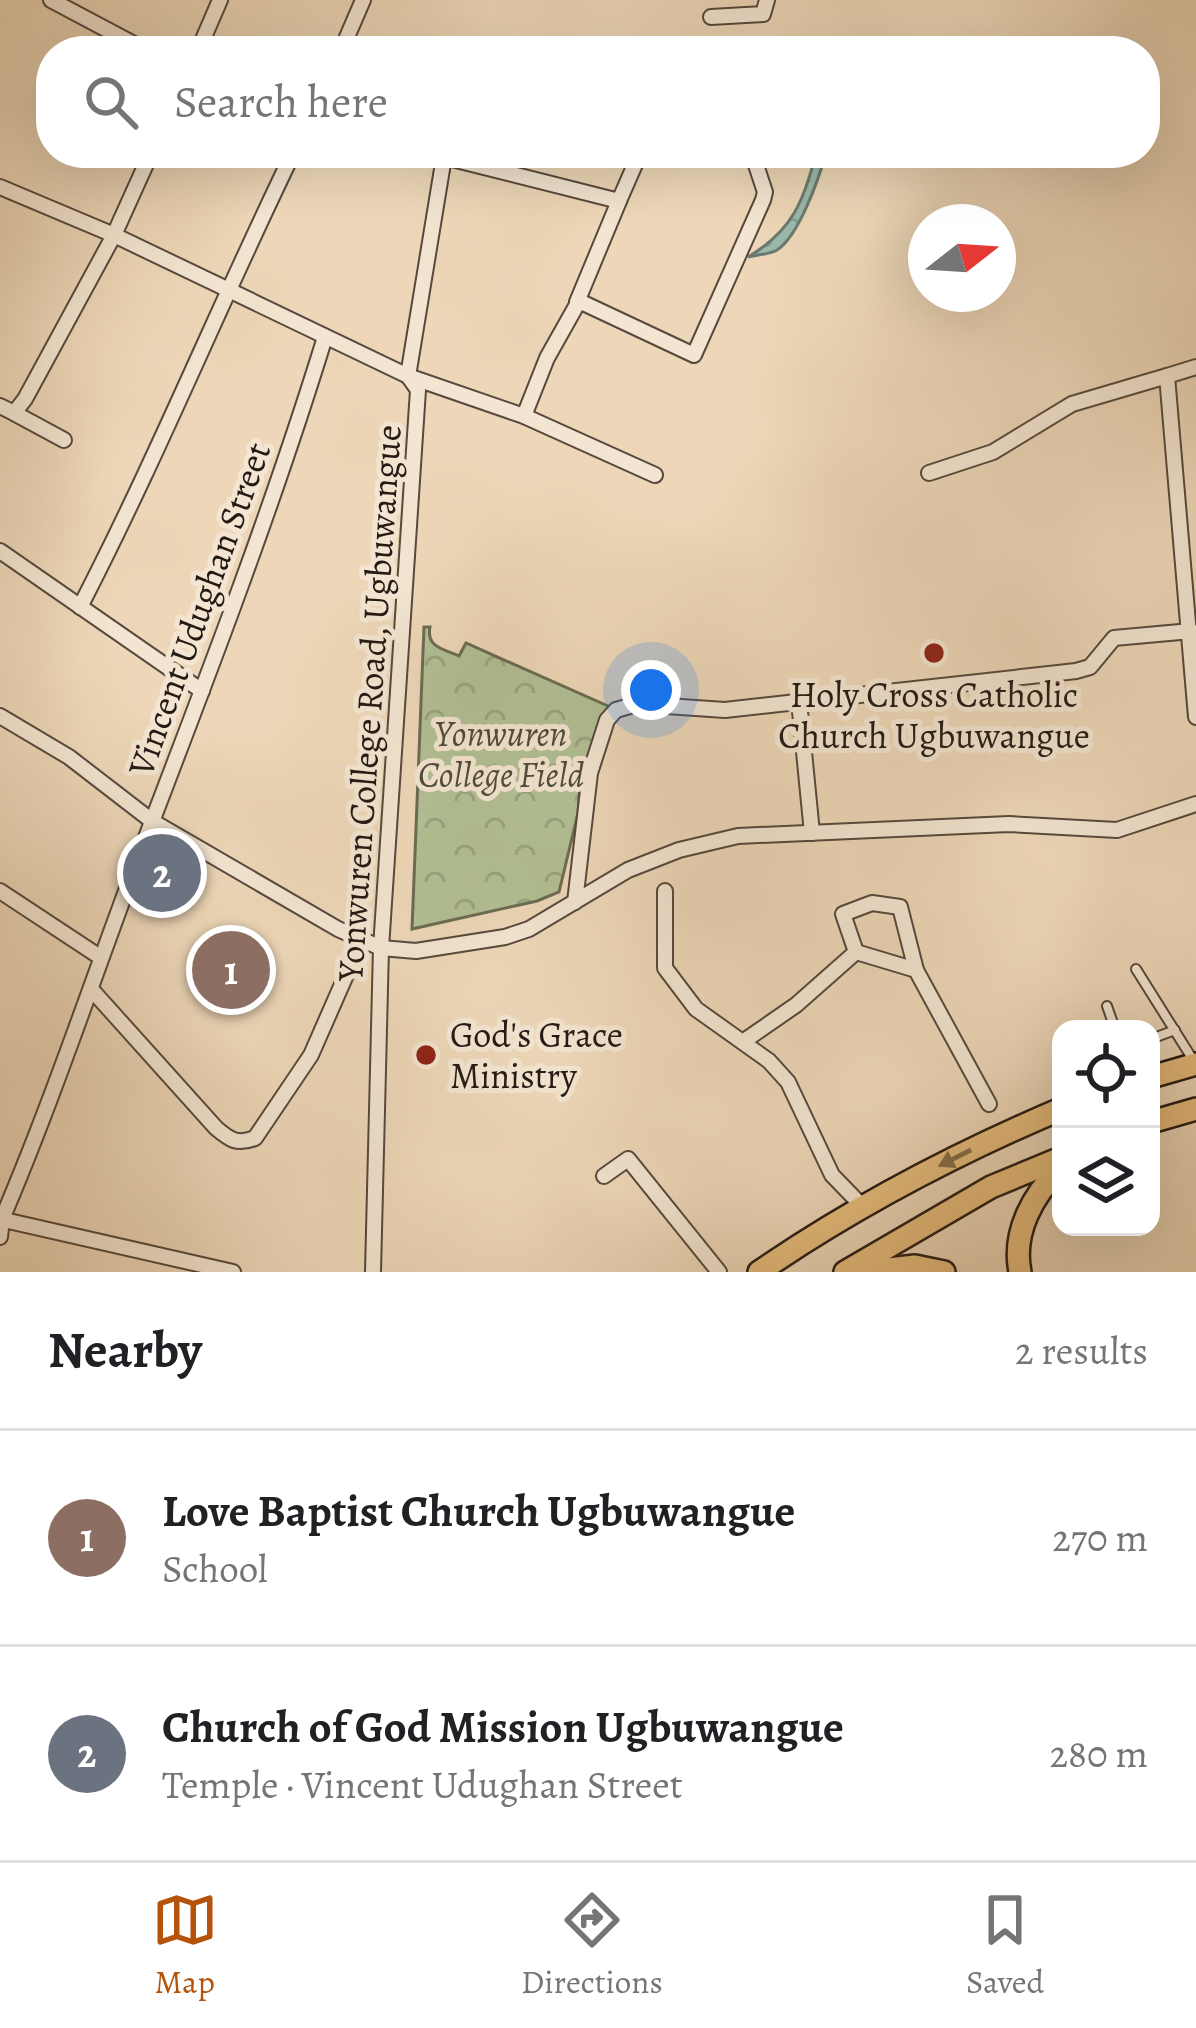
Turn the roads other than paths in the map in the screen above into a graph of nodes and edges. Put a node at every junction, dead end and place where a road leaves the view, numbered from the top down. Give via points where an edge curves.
1 (51, 0) edge
2 (220, 0) edge
3 (363, 0) edge
4 (766, 0) edge
5 (711, 17) dead end
6 (118, 36) edge
7 (204, 36) edge
8 (347, 36) edge
9 (144, 168) edge
10 (286, 168) edge
11 (442, 168) edge
12 (488, 168) edge
13 (633, 168) edge
14 (757, 168) edge
15 (0, 187) edge
16 (619, 201) junction
17 (114, 236) junction
18 (230, 290) junction
19 (577, 302) junction
20 (326, 338) junction
21 (1196, 368) edge
22 (408, 376) junction
23 (1167, 376) junction
24 (7, 409) edge
25 (524, 416) junction
26 (64, 440) dead end
27 (928, 473) dead end
28 (655, 475) dead end
29 (0, 551) edge
30 (80, 607) junction
31 (1191, 632) junction
32 (202, 692) junction
33 (799, 701) junction
34 (0, 716) edge
35 (1196, 717) edge
36 (1196, 804) edge
37 (152, 821) junction
38 (812, 833) junction
39 (0, 891) edge
40 (665, 891) dead end
41 (574, 902) junction
42 (361, 941) junction
43 (382, 948) junction
44 (856, 952) junction
45 (100, 957) junction
46 (916, 970) junction
47 (1136, 970) dead end
48 (91, 989) junction
49 (1107, 1006) dead end
50 (1112, 1020) edge
51 (1175, 1030) junction
52 (1160, 1036) edge
53 (744, 1041) junction
54 (1196, 1064) edge
55 (1160, 1074) edge
56 (989, 1104) dead end
57 (1196, 1108) edge
58 (1052, 1113) edge
59 (1160, 1119) edge
60 (1052, 1165) edge
61 (604, 1176) dead end
62 (1052, 1176) edge
63 (862, 1206) junction
64 (1, 1219) edge
65 (0, 1237) edge
66 (201, 1268) edge
67 (233, 1272) edge
68 (373, 1272) edge
69 (719, 1272) edge
70 (759, 1272) edge
71 (844, 1272) edge
72 (862, 1272) edge
73 (944, 1272) edge
74 (1020, 1272) edge

1 - 6 street
2 - 7 street
3 - 8 street
4 - 5 street via 763,14
9 - 17 street
10 - 18 street
11 - 22 street
12 - 16 street
13 - 16 street
14 - 19 street via 763,200 694,355
15 - 17 street, Yonwuren College Road, Ugbuwangue
16 - 19 street
17 - 18 street, Yonwuren College Road, Ugbuwangue
17 - 24 street via 25,399
18 - 20 street, Yonwuren College Road, Ugbuwangue
18 - 30 street
19 - 25 street
20 - 22 street, Yonwuren College Road, Ugbuwangue
20 - 32 street, Vincent Udughan Street
21 - 23 street
22 - 25 street
22 - 43 street, Yonwuren College Road, Ugbuwangue via 419,403
23 - 27 street via 1072,404 993,452
23 - 31 street
24 - 26 street
25 - 28 street
29 - 30 street
30 - 32 street
31 - 33 street via 1114,638 1090,667 1076,671
31 - 35 street
32 - 37 street, Vincent Udughan Street
33 - 38 street
33 - 41 street via 616,710 590,773
34 - 37 street
36 - 38 street via 1117,830 1009,824
37 - 42 street
37 - 45 street, Vincent Udughan Street
38 - 41 street via 697,845 628,869
39 - 45 street
40 - 53 street via 665,968 696,1009
41 - 43 street via 485,943
42 - 43 street
42 - 48 street via 311,1055 255,1138 244,1142 216,1128
43 - 68 street, Yonwuren College Road, Ugbuwangue
44 - 46 street
44 - 46 street via 843,914 872,903 900,907
44 - 53 street
45 - 48 street, Vincent Udughan Street
46 - 56 street
47 - 51 lane
48 - 64 street, Vincent Udughan Street
49 - 50 lane
51 - 52 lane
51 - 54 lane
53 - 63 street via 788,1082 832,1175
54 - 55 main road
57 - 59 main road
58 -> 63 main road
60 - 71 main road via 991,1187
61 - 69 street via 628,1159
62 - 74 main road via 1022,1224
63 - 70 main road
64 - 65 street, Vincent Udughan Street
64 - 66 street
66 - 67 street
72 - 73 main road

